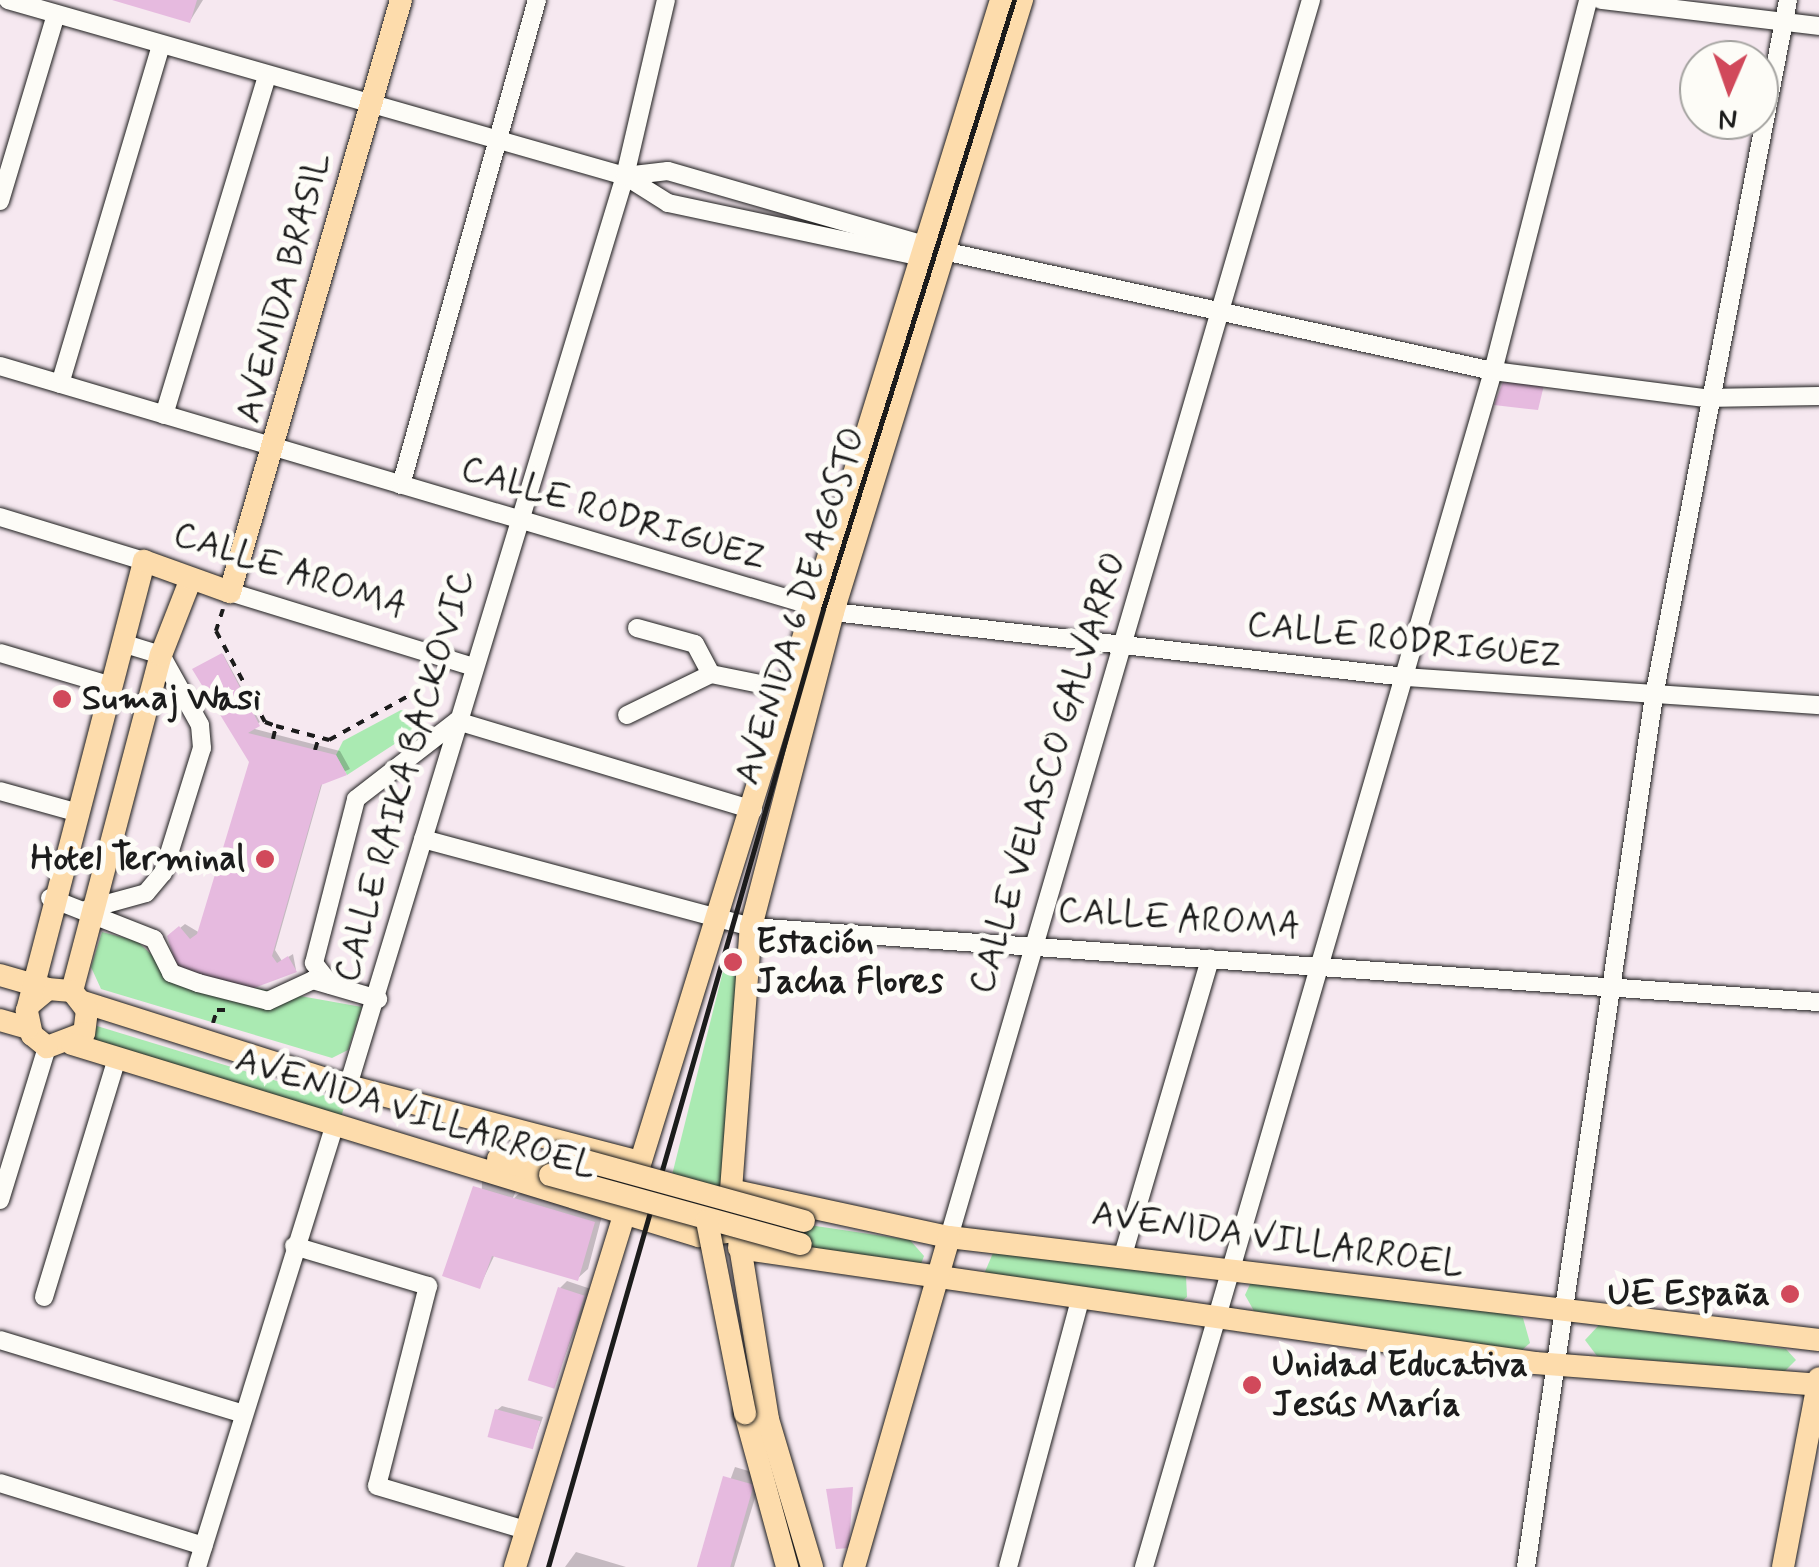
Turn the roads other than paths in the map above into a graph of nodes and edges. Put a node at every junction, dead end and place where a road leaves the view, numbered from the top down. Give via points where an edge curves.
1 (8, 0) edge
2 (401, 0) edge
3 (538, 0) edge
4 (666, 0) edge
5 (1001, 0) edge
6 (1022, 0) edge
7 (1312, 0) edge
8 (1588, 0) edge
9 (1602, 0) edge
10 (1788, 0) edge
11 (56, 14) junction
12 (1779, 24) junction
13 (1819, 26) edge
14 (161, 46) junction
15 (267, 75) junction
16 (370, 105) junction
17 (500, 145) junction
18 (624, 176) junction
19 (0, 200) edge
20 (920, 250) junction
21 (948, 252) junction
22 (1223, 317) junction
23 (0, 366) edge
24 (1494, 370) junction
25 (60, 384) junction
26 (1819, 396) edge
27 (1706, 398) junction
28 (164, 415) junction
29 (277, 448) junction
30 (401, 485) junction
31 (0, 517) edge
32 (516, 518) junction
33 (144, 561) junction
34 (190, 581) junction
35 (230, 592) junction
36 (808, 606) junction
37 (833, 612) junction
38 (637, 628) dead end
39 (126, 644) junction
40 (1122, 644) junction
41 (0, 653) edge
42 (161, 655) junction
43 (472, 666) junction
44 (711, 674) junction
45 (1405, 677) junction
46 (112, 686) junction
47 (786, 689) junction
48 (1654, 696) junction
49 (1819, 705) edge
50 (627, 715) dead end
51 (457, 720) junction
52 (0, 791) edge
53 (753, 810) junction
54 (74, 812) junction
55 (424, 840) junction
56 (50, 898) junction
57 (88, 910) junction
58 (717, 920) junction
59 (751, 927) junction
60 (1034, 942) junction
61 (1210, 959) junction
62 (1322, 964) junction
63 (0, 975) edge
64 (331, 985) junction
65 (1612, 989) junction
66 (53, 994) junction
67 (378, 999) junction
68 (1819, 1002) edge
69 (0, 1020) edge
70 (28, 1028) junction
71 (72, 1044) junction
72 (46, 1047) junction
73 (116, 1058) junction
74 (348, 1086) junction
75 (334, 1125) junction
76 (640, 1162) junction
77 (553, 1164) junction
78 (732, 1190) junction
79 (0, 1200) edge
80 (623, 1214) junction
81 (706, 1221) junction
82 (736, 1222) junction
83 (802, 1233) junction
84 (949, 1237) junction
85 (294, 1246) junction
86 (739, 1248) junction
87 (1122, 1255) junction
88 (1228, 1268) junction
89 (940, 1276) junction
90 (44, 1297) dead end
91 (1079, 1304) junction
92 (1562, 1314) junction
93 (1213, 1320) junction
94 (0, 1340) edge
95 (1819, 1340) edge
96 (1555, 1365) junction
97 (1819, 1382) edge
98 (243, 1414) junction
99 (0, 1482) edge
100 (526, 1530) junction
101 (203, 1546) junction
102 (197, 1567) edge
103 (515, 1567) edge
104 (788, 1567) edge
105 (812, 1567) edge
106 (854, 1567) edge
107 (1008, 1567) edge
108 (1144, 1567) edge
109 (1526, 1567) edge
110 (1783, 1567) edge

1 - 11 street
2 - 16 main road, AVENIDA BRASIL
3 - 17 street
4 - 18 street, CALLE RAIKA BACKOVIC
5 - 20 main road, AVENIDA 6 DE AGOSTO
6 - 21 main road, AVENIDA 6 DE AGOSTO
7 - 22 street, CALLE VELASCO GALVARRO
8 - 24 street
9 - 12 street
10 - 12 street
11 - 14 street
11 - 19 street
12 - 13 street
12 - 27 street
14 - 15 street
14 - 25 street
15 - 16 street
15 - 28 street
16 - 17 street
16 - 29 main road, AVENIDA BRASIL
17 - 18 street
17 - 30 street
18 - 20 street via 668,203
18 - 20 street via 668,171
18 - 32 street, CALLE RAIKA BACKOVIC
20 - 21 street
20 - 36 main road, AVENIDA 6 DE AGOSTO
21 - 22 street
21 - 37 main road, AVENIDA 6 DE AGOSTO
22 - 24 street
22 - 40 street, CALLE VELASCO GALVARRO
23 - 25 street, CALLE RODRIGUEZ
24 - 27 street
24 - 45 street
25 - 28 street, CALLE RODRIGUEZ
26 - 27 street
27 - 48 street
28 - 29 street, CALLE RODRIGUEZ
29 - 30 street, CALLE RODRIGUEZ
29 - 35 main road, AVENIDA BRASIL
30 - 32 street, CALLE RODRIGUEZ
31 - 33 street
32 - 36 street, CALLE RODRIGUEZ
32 - 43 street, CALLE RAIKA BACKOVIC
33 - 34 main road, CALLE AROMA
33 - 39 main road
34 - 35 main road, CALLE AROMA
34 - 42 main road
35 - 43 street, CALLE AROMA
36 - 37 street, CALLE RODRIGUEZ
36 - 47 main road, AVENIDA 6 DE AGOSTO
37 - 40 street, CALLE RODRIGUEZ
37 - 59 main road, AVENIDA 6 DE AGOSTO
38 - 44 street via 695,644
39 - 42 street
39 - 46 main road
40 - 45 street, CALLE RODRIGUEZ
40 - 60 street, CALLE VELASCO GALVARRO
41 - 46 street
42 - 57 main road
42 - 57 street via 200,725 202,748 163,872 146,893
43 - 51 street, CALLE RAIKA BACKOVIC
44 - 47 street
44 - 50 street
45 - 48 street, CALLE RODRIGUEZ
45 - 62 street
46 - 54 main road
47 - 53 main road, AVENIDA 6 DE AGOSTO
48 - 49 street, CALLE RODRIGUEZ
48 - 65 street
51 - 53 street
51 - 55 street, CALLE RAIKA BACKOVIC
51 - 64 street via 356,799 314,963
52 - 54 street
53 - 58 main road, AVENIDA 6 DE AGOSTO
54 - 56 main road
55 - 58 street, CALLE AROMA
55 - 67 street, CALLE RAIKA BACKOVIC
56 - 57 street
56 - 66 main road
57 - 64 street via 154,939 171,973 239,995 268,1001 312,980
57 - 66 main road
58 - 59 street, CALLE AROMA
58 - 76 main road, AVENIDA 6 DE AGOSTO
59 - 60 street, CALLE AROMA
59 - 78 main road, AVENIDA 6 DE AGOSTO
60 - 61 street, CALLE AROMA
60 - 84 street, CALLE VELASCO GALVARRO
61 - 62 street, CALLE AROMA
61 - 87 street
62 - 65 street, CALLE AROMA
62 - 88 street
63 - 66 main road, AVENIDA VILLARROEL
64 - 67 street
65 - 68 street, CALLE AROMA
65 - 92 street
66 - 70 main road
66 - 71 main road via 86,1026
66 - 74 main road, AVENIDA VILLARROEL
67 - 74 street, CALLE RAIKA BACKOVIC
69 - 70 main road
70 - 72 main road
71 - 72 main road
71 - 73 main road, AVENIDA VILLARROEL
72 - 79 street
73 - 75 main road, AVENIDA VILLARROEL
73 - 90 street
74 - 75 main road, CALLE RAIKA BACKOVIC
74 - 76 main road, AVENIDA VILLARROEL
74 - 77 main road
75 - 77 main road via 382,1125
75 - 80 main road, AVENIDA VILLARROEL
75 - 85 street, CALLE RAIKA BACKOVIC
76 - 80 main road, AVENIDA 6 DE AGOSTO
77 - 81 main road, bridge
77 - 83 main road, bridge
78 - 82 main road, AVENIDA 6 DE AGOSTO
78 - 84 main road, AVENIDA VILLARROEL
80 - 82 main road, AVENIDA VILLARROEL via 699,1236 723,1234
80 - 100 main road, AVENIDA 6 DE AGOSTO
81 - 83 main road, bridge
81 - 104 main road, bridge via 745,1413
82 - 86 main road, AVENIDA 6 DE AGOSTO
83 - 84 main road
83 - 89 main road
84 - 87 main road, AVENIDA VILLARROEL
84 - 89 main road, CALLE VELASCO GALVARRO
85 - 98 street, CALLE RAIKA BACKOVIC
85 - 100 street via 428,1286 376,1486
86 - 89 main road
86 - 105 main road, AVENIDA 6 DE AGOSTO via 768,1418
87 - 88 main road, AVENIDA VILLARROEL
88 - 92 main road, AVENIDA VILLARROEL
88 - 93 street
89 - 91 main road
89 - 106 main road, CALLE VELASCO GALVARRO
91 - 93 main road
91 - 107 street
92 - 95 main road, AVENIDA VILLARROEL
92 - 96 street
93 - 96 main road
93 - 108 street
94 - 98 street
96 - 97 main road
96 - 109 street
97 - 110 main road
98 - 101 street, CALLE RAIKA BACKOVIC
99 - 101 street
100 - 103 main road, AVENIDA 6 DE AGOSTO
101 - 102 street, CALLE RAIKA BACKOVIC

